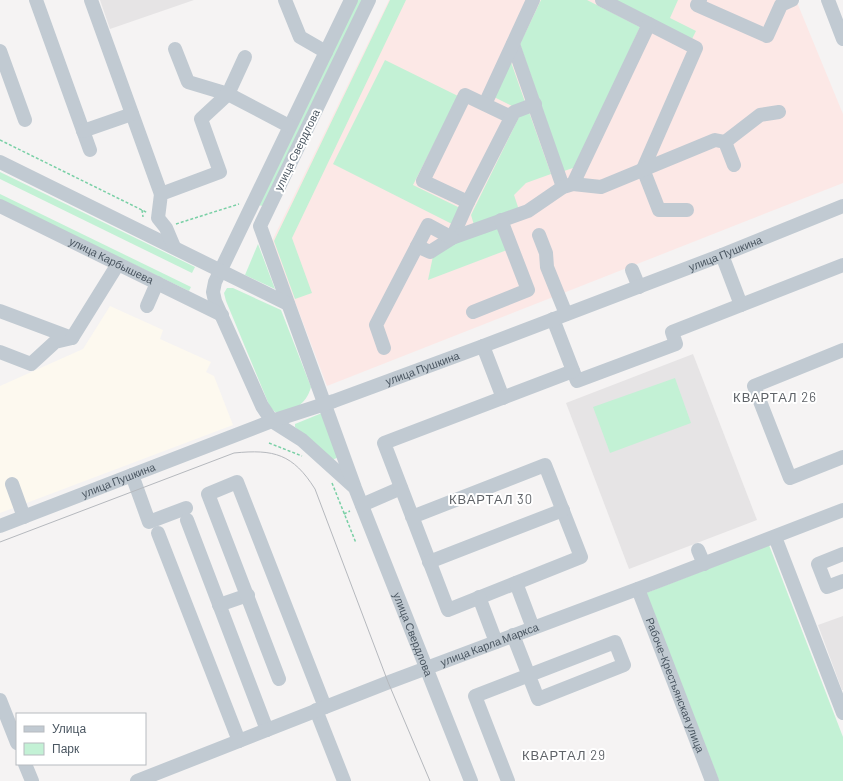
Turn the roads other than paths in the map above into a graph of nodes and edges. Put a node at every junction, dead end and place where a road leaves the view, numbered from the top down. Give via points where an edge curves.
1 (36, 0) edge
2 (91, 0) edge
3 (285, 0) edge
4 (350, 0) edge
5 (369, 0) edge
6 (533, 0) edge
7 (602, 0) edge
8 (700, 0) edge
9 (792, 0) edge
10 (828, 0) edge
11 (649, 24) junction
12 (843, 39) edge
13 (513, 44) junction
14 (175, 49) dead end
15 (0, 51) edge
16 (326, 52) junction
17 (244, 57) dead end
18 (228, 94) junction
19 (485, 104) junction
20 (535, 104) junction
21 (779, 112) dead end
22 (132, 114) junction
23 (511, 117) junction
24 (25, 120) dead end
25 (289, 126) junction
26 (83, 131) junction
27 (725, 142) junction
28 (90, 150) dead end
29 (0, 162) edge
30 (734, 165) dead end
31 (643, 169) junction
32 (568, 186) junction
33 (161, 194) junction
34 (468, 202) junction
35 (843, 206) edge
36 (687, 210) dead end
37 (4, 212) edge
38 (501, 220) junction
39 (539, 235) dead end
40 (452, 238) junction
41 (417, 246) junction
42 (174, 247) junction
43 (722, 255) junction
44 (118, 264) junction
45 (843, 265) edge
46 (221, 270) junction
47 (632, 270) dead end
48 (157, 283) junction
49 (639, 286) junction
50 (288, 304) junction
51 (741, 305) junction
52 (147, 306) dead end
53 (0, 311) edge
54 (473, 312) dead end
55 (566, 314) junction
56 (222, 315) junction
57 (553, 319) junction
58 (72, 338) junction
59 (483, 346) junction
60 (384, 348) dead end
61 (843, 350) edge
62 (0, 352) edge
63 (573, 371) junction
64 (503, 398) junction
65 (325, 404) junction
66 (272, 421) junction
67 (843, 457) edge
68 (132, 474) junction
69 (12, 484) dead end
70 (355, 488) junction
71 (401, 488) junction
72 (356, 508) junction
73 (563, 510) junction
74 (843, 510) edge
75 (24, 517) junction
76 (412, 517) junction
77 (0, 526) edge
78 (158, 533) dead end
79 (775, 537) junction
80 (698, 550) dead end
81 (843, 554) edge
82 (429, 562) junction
83 (704, 564) junction
84 (843, 581) edge
85 (516, 583) junction
86 (638, 589) junction
87 (248, 595) junction
88 (479, 597) junction
89 (219, 605) junction
90 (533, 628) junction
91 (513, 636) junction
92 (496, 642) junction
93 (427, 668) junction
94 (528, 675) junction
95 (279, 678) dead end
96 (839, 689) edge
97 (0, 700) edge
98 (320, 709) junction
99 (843, 714) edge
100 (267, 730) junction
101 (16, 740) edge
102 (239, 741) junction
103 (25, 765) edge
104 (32, 781) edge
105 (137, 781) edge
106 (344, 781) edge
107 (471, 781) edge
108 (508, 781) edge
109 (712, 781) edge

1 - 26 street
2 - 22 street
3 - 16 street via 300,37
4 - 16 street, улица Свердлова
5 - 50 street, улица Свердлова via 260,226
6 - 13 street
7 - 11 street
8 - 9 street via 697,5 767,36 781,5
10 - 12 street
11 - 31 street via 696,48
11 - 32 street
13 - 19 street
13 - 20 street
14 - 18 street via 188,82
15 - 24 street
16 - 25 street, улица Свердлова
17 - 18 street
18 - 25 street
18 - 33 street via 201,119 220,172
19 - 23 street
19 - 34 street via 465,95 422,181
20 - 23 street via 514,112
20 - 32 street
21 - 27 street via 760,115
22 - 26 street
22 - 33 street
23 - 34 street
25 - 46 street, улица Свердлова
26 - 28 street
27 - 30 street
27 - 31 street via 715,140
29 - 42 street
31 - 32 street via 601,186
31 - 36 street via 659,210
32 - 38 street via 528,211
33 - 42 street via 158,218
34 - 40 street
35 - 43 street, улица Пушкина
37 - 44 street, улица Карбышева
38 - 40 street
38 - 54 street via 528,290
39 - 55 street via 546,253 547,267
40 - 41 street via 430,252
40 - 41 street via 428,225
41 - 60 street via 376,325
42 - 46 street
43 - 49 street, улица Пушкина
43 - 51 street
44 - 48 street, улица Карбышева
44 - 58 street
45 - 51 street
46 - 50 street
46 - 56 street, улица Свердлова via 213,292
47 - 49 street
48 - 52 street
48 - 56 street, улица Карбышева
49 - 55 street, улица Пушкина
50 - 65 street, улица Свердлова
51 - 63 street via 672,332 676,344 577,381
53 - 58 street
55 - 57 street, улица Пушкина
56 - 66 street, улица Свердлова via 262,406
57 - 59 street, улица Пушкина
57 - 63 street
58 - 62 street via 55,342 31,364
59 - 64 street
59 - 65 street, улица Пушкина
61 - 67 street via 754,386 790,478
63 - 64 street
64 - 71 street via 384,443
65 - 66 street, улица Пушкина
65 - 70 street, улица Свердлова
66 - 68 street, улица Пушкина
66 - 70 street, улица Свердлова via 302,440
68 - 75 street, улица Пушкина
68 - 89 street via 149,522 187,514
69 - 75 street
70 - 72 street, улица Свердлова
71 - 72 street
71 - 76 street
72 - 93 street, улица Свердлова
73 - 76 street via 545,465
73 - 82 street
73 - 85 street via 581,557
74 - 79 street, улица Карла Маркса
75 - 77 street, улица Пушкина
76 - 82 street
78 - 102 street
79 - 83 street, улица Карла Маркса
79 - 96 street
80 - 83 street
81 - 84 street via 818,564 827,587
82 - 88 street via 448,610
83 - 86 street, улица Карла Маркса
85 - 88 street
85 - 90 street
86 - 90 street, улица Карла Маркса
86 - 109 street, Рабоче-Крестьянская улица
87 - 89 street
87 - 95 street
87 - 98 street via 208,494 237,482
88 - 92 street
89 - 100 street
90 - 91 street, улица Карла Маркса
91 - 92 street, улица Карла Маркса
91 - 94 street
92 - 93 street, улица Карла Маркса
93 - 98 street, улица Карла Маркса
93 - 107 street, улица Свердлова
94 - 94 street via 615,642 624,665 538,699
94 - 108 street via 475,696
96 - 99 street
97 - 101 street
98 - 100 street, улица Карла Маркса
98 - 106 street
100 - 102 street, улица Карла Маркса
102 - 105 street, улица Карла Маркса
103 - 104 street

